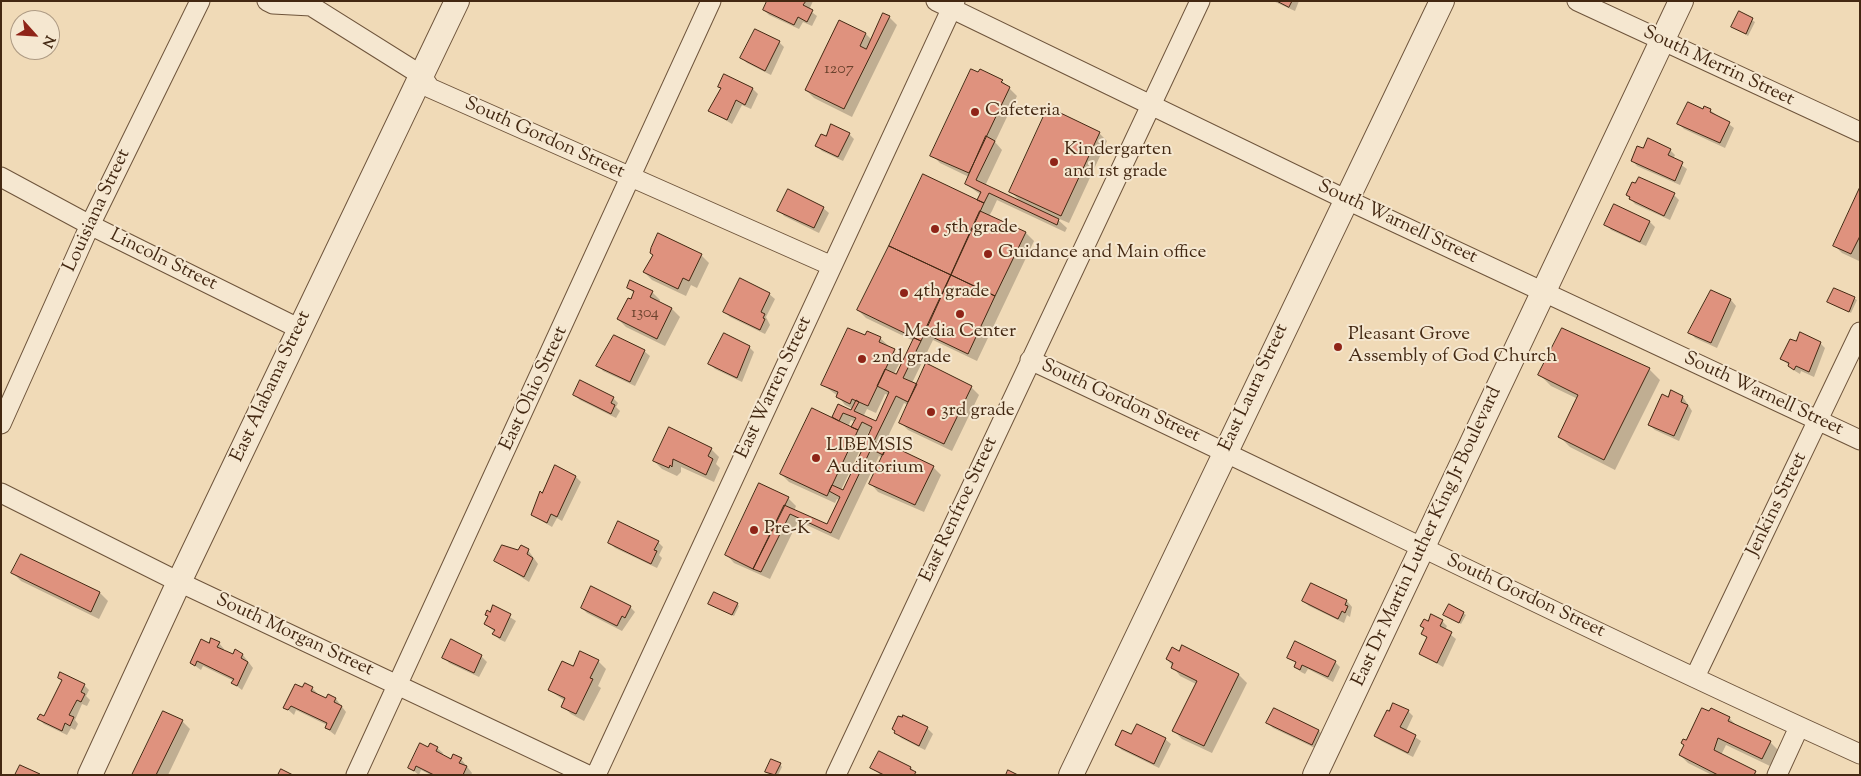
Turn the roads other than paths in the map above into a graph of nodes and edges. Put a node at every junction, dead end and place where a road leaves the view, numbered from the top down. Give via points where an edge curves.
1 (200, 1) edge
2 (267, 1) edge
3 (457, 1) edge
4 (711, 1) edge
5 (1200, 1) edge
6 (1442, 1) edge
7 (1577, 1) edge
8 (1681, 1) edge
9 (310, 4) edge
10 (947, 4) edge
11 (1662, 42) junction
12 (421, 75) junction
13 (1150, 104) junction
14 (1860, 132) edge
15 (1, 178) edge
16 (632, 178) junction
17 (1345, 199) junction
18 (90, 225) junction
19 (832, 266) junction
20 (1544, 292) junction
21 (300, 329) junction
22 (1860, 332) edge
23 (1030, 360) junction
24 (1819, 420) junction
25 (1, 424) edge
26 (1860, 440) edge
27 (1225, 451) junction
28 (1, 493) edge
29 (1422, 548) junction
30 (179, 582) junction
31 (1695, 677) junction
32 (399, 685) junction
33 (1799, 727) junction
34 (1860, 754) edge
35 (90, 775) edge
36 (356, 775) edge
37 (588, 775) edge
38 (596, 775) edge
39 (836, 775) edge
40 (1071, 775) edge
41 (1315, 775) edge
42 (1777, 775) edge

1 - 18 street, Louisiana Street
2 - 9 street, South Gordon Street via 273,4
3 - 12 street, East Alabama Street
4 - 16 street, East Ohio Street
5 - 13 street, East Renfroe Street
6 - 17 street, East Laura Street
7 - 11 street, South Merrin Street
8 - 11 street, East Dr Martin Luther King Jr Boulevard
9 - 12 street, South Gordon Street
10 - 13 street, South Warnell Street
10 - 19 street, East Warren Street
11 - 14 street, South Merrin Street
11 - 20 street, East Dr Martin Luther King Jr Boulevard
12 - 16 street, South Gordon Street via 430,88
12 - 21 street, East Alabama Street
13 - 17 street, South Warnell Street
13 - 23 street, East Renfroe Street
15 - 18 street, Lincoln Street
16 - 19 street, South Gordon Street
16 - 32 street, East Ohio Street
17 - 20 street, South Warnell Street
17 - 27 street, East Laura Street
18 - 21 street, Lincoln Street
18 - 25 street, Louisiana Street
19 - 38 street, East Warren Street
20 - 24 street, South Warnell Street
20 - 29 street, East Dr Martin Luther King Jr Boulevard
21 - 30 street, East Alabama Street
22 - 24 street, Jenkins Street
23 - 27 street, South Gordon Street
23 - 39 street, East Renfroe Street
24 - 26 street, South Warnell Street
24 - 31 street, Jenkins Street
27 - 29 street, South Gordon Street
27 - 40 street, East Laura Street
28 - 30 street, South Morgan Street
29 - 31 street, South Gordon Street
29 - 41 street, East Dr Martin Luther King Jr Boulevard
30 - 32 street, South Morgan Street
30 - 35 street, East Alabama Street
31 - 33 street, South Gordon Street
32 - 36 street, East Ohio Street
32 - 37 street, South Morgan Street
33 - 34 street, South Gordon Street
33 - 42 street

